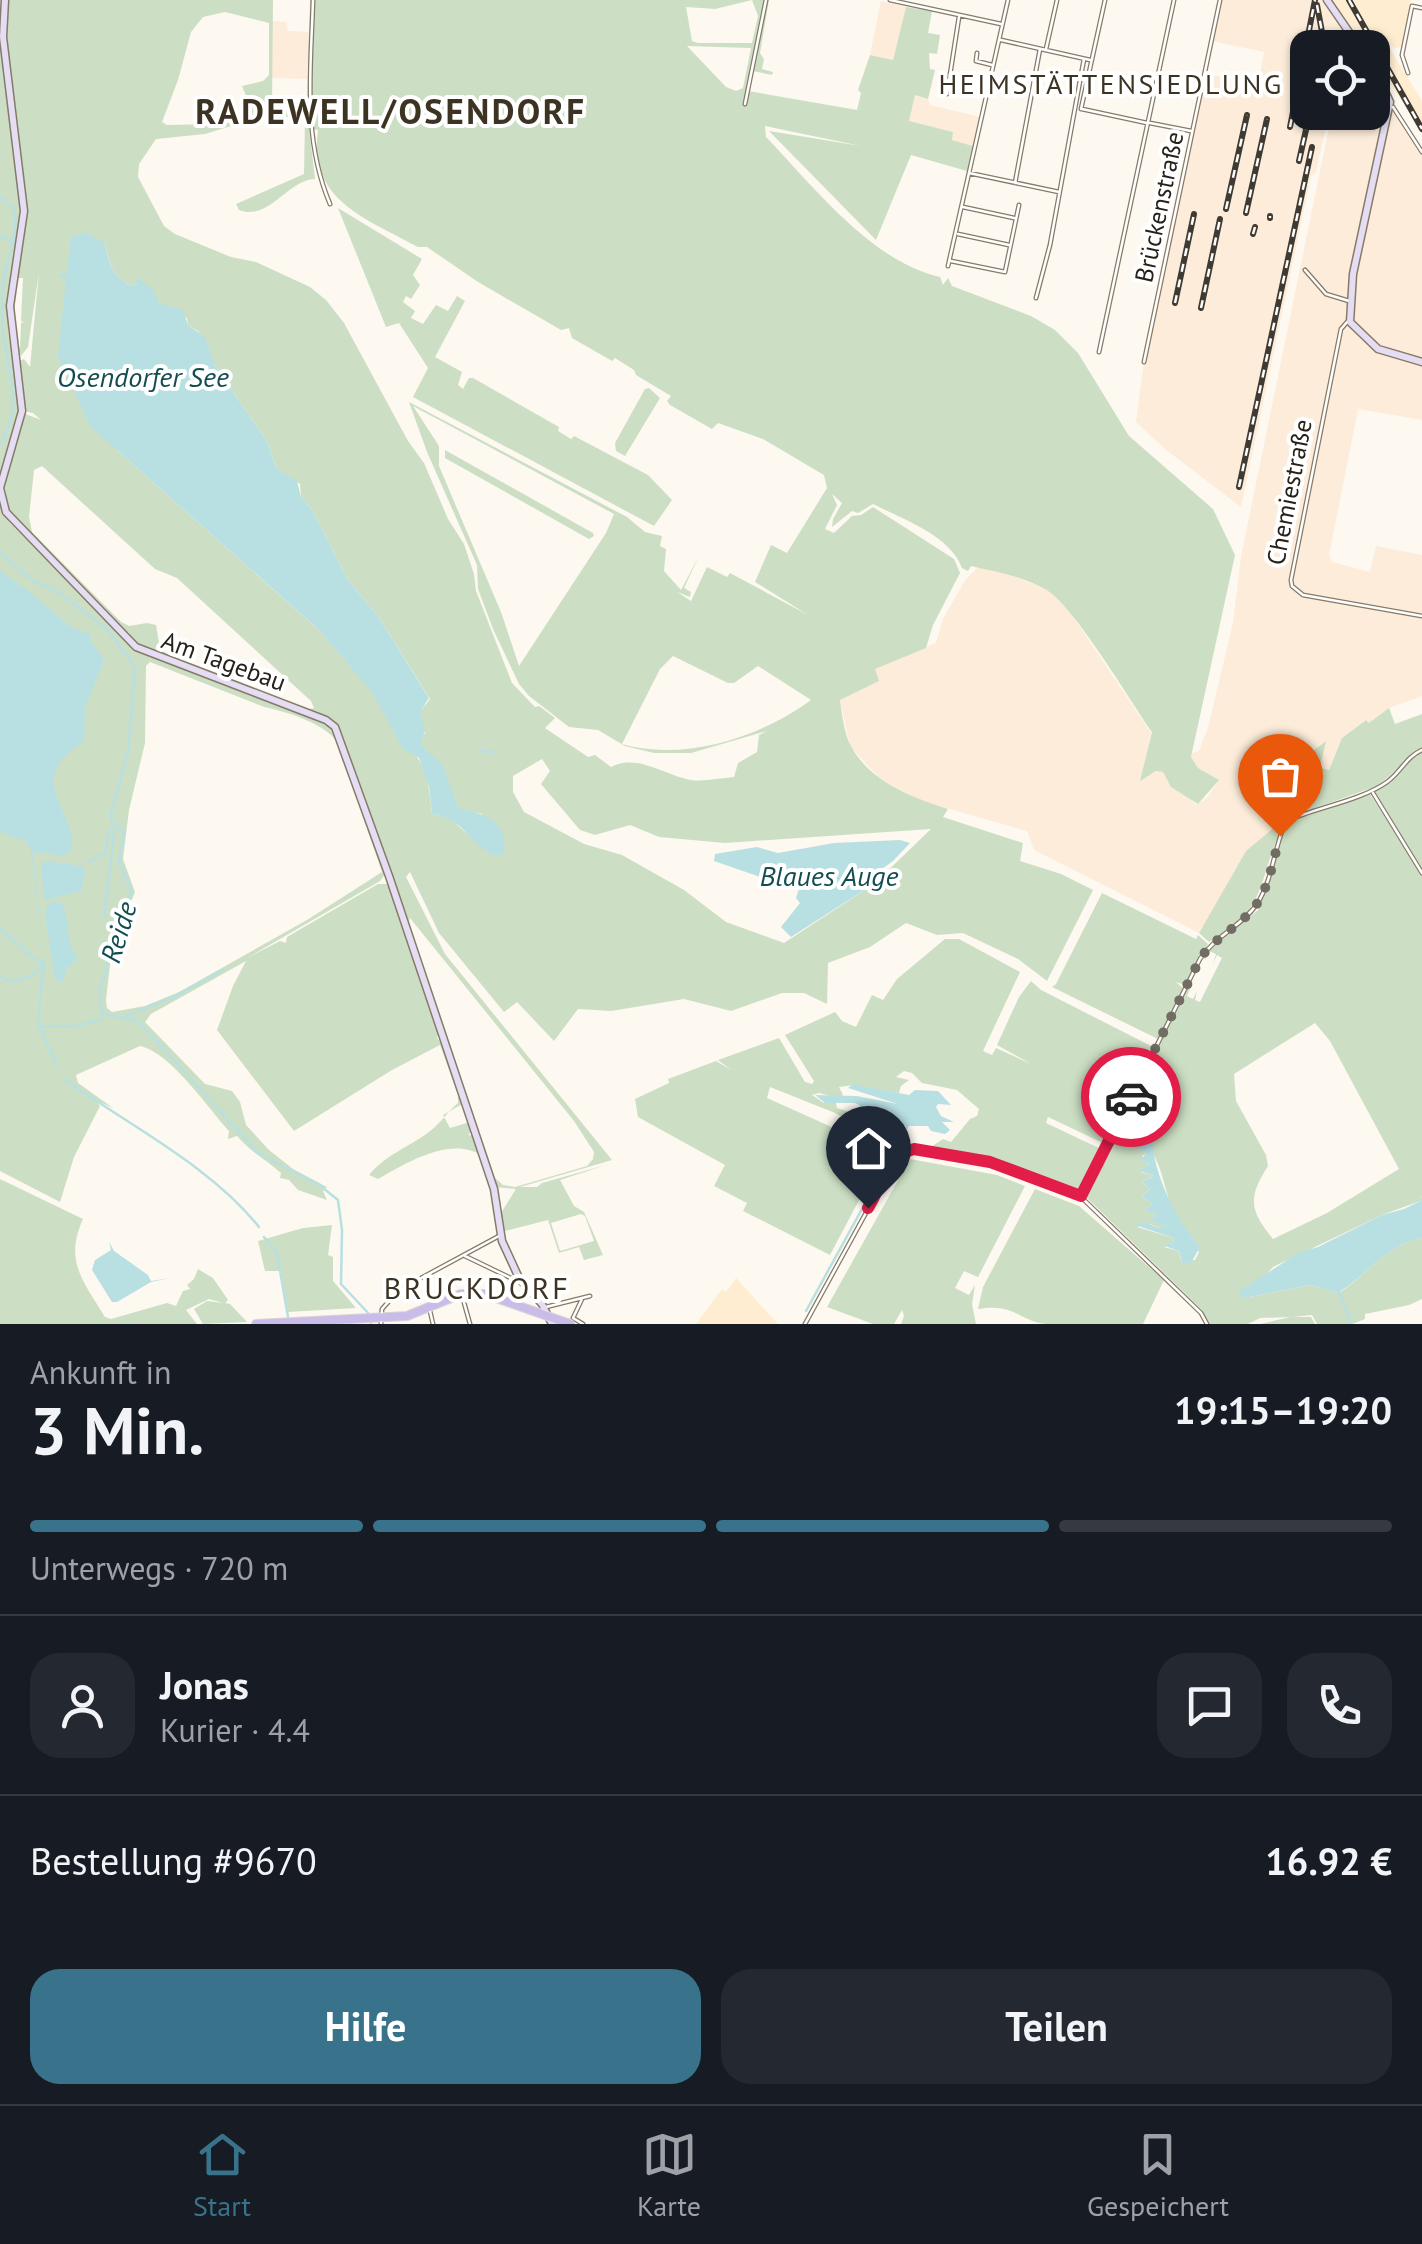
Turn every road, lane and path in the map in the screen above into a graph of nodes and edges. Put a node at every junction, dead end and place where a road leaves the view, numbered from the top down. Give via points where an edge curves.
1 (5, 0) edge
2 (313, 0) edge
3 (766, 0) edge
4 (890, 0) edge
5 (1008, 0) edge
6 (1057, 0) edge
7 (1104, 0) edge
8 (1174, 0) edge
9 (1220, 0) edge
10 (1327, 0) edge
11 (1412, 3) edge
12 (1422, 8) edge
13 (960, 15) junction
14 (1003, 24) junction
15 (1348, 30) edge
16 (999, 40) junction
17 (1040, 49) junction
18 (1046, 50) junction
19 (978, 54) dead end
20 (1084, 59) junction
21 (1091, 61) junction
22 (994, 66) junction
23 (1408, 74) dead end
24 (947, 94) dead end
25 (745, 104) dead end
26 (1390, 106) edge
27 (1079, 108) junction
28 (1149, 123) junction
29 (1384, 130) edge
30 (1193, 132) junction
31 (1422, 152) edge
32 (969, 173) junction
33 (1015, 183) junction
34 (1060, 193) junction
35 (330, 204) dead end
36 (1019, 205) dead end
37 (962, 206) junction
38 (1016, 218) junction
39 (956, 234) junction
40 (1010, 245) junction
41 (1305, 270) dead end
42 (1036, 298) dead end
43 (1351, 303) junction
44 (1354, 321) junction
45 (1099, 352) dead end
46 (1144, 362) dead end
47 (1422, 362) edge
48 (1422, 616) edge
49 (1422, 750) edge
50 (1371, 792) junction
51 (1422, 872) edge
52 (1081, 1196) junction
53 (500, 1236) junction
54 (464, 1255) junction
55 (522, 1283) junction
56 (590, 1296) dead end
57 (536, 1297) junction
58 (582, 1298) junction
59 (462, 1299) dead end
60 (526, 1308) junction
61 (429, 1309) junction
62 (548, 1316) edge
63 (375, 1319) edge
64 (572, 1322) edge
65 (256, 1324) edge
66 (433, 1324) edge
67 (470, 1324) edge
68 (583, 1324) edge
69 (805, 1324) edge
70 (1207, 1324) edge

1 - 53 street, Am Tagebau via 24,211 10,306 22,411 0,488 6,512 136,647 335,727 492,1182
2 - 35 street via 311,138
3 - 25 street
4 - 13 street
5 - 14 street
6 - 18 street
7 - 21 street
8 - 28 street
9 - 30 street, Brückenstraße
10 - 15 street
11 - 12 street
11 - 23 street via 1402,56
13 - 14 street
13 - 24 street
14 - 16 street
16 - 17 street
16 - 22 street
17 - 18 street
17 - 33 street
18 - 20 street
19 - 22 street via 976,62
20 - 21 street
20 - 27 street
21 - 27 street
22 - 32 street
26 - 31 street
27 - 28 street
27 - 34 street
28 - 30 street
28 - 45 street
29 - 43 street
30 - 46 street, Brückenstraße
32 - 33 street
32 - 37 street
33 - 34 street
34 - 42 street
36 - 38 street
37 - 38 street
37 - 39 street
38 - 40 street
39 - 40 street
39 - 40 street via 949,264 1005,272
41 - 43 street via 1326,294
43 - 44 street
44 - 47 street via 1378,349
44 - 48 street, Chemiestraße via 1342,326 1292,586 1303,595
49 - 50 street
50 - 51 street
50 - 52 street via 1286,821 1259,900 1196,964
52 - 69 street via 990,1162 906,1151
52 - 70 street
53 - 54 street
53 - 55 street, Am Tagebau
54 - 55 street
54 - 63 street via 399,1290
55 - 57 street, Am Tagebau
56 - 58 street
57 - 60 street
57 - 62 street, Am Tagebau
58 - 62 street
58 - 64 street
59 - 67 street
60 - 61 main road via 470,1292
60 - 62 main road
61 - 63 main road
61 - 66 street
62 - 64 main road
63 - 65 main road
64 - 68 street

